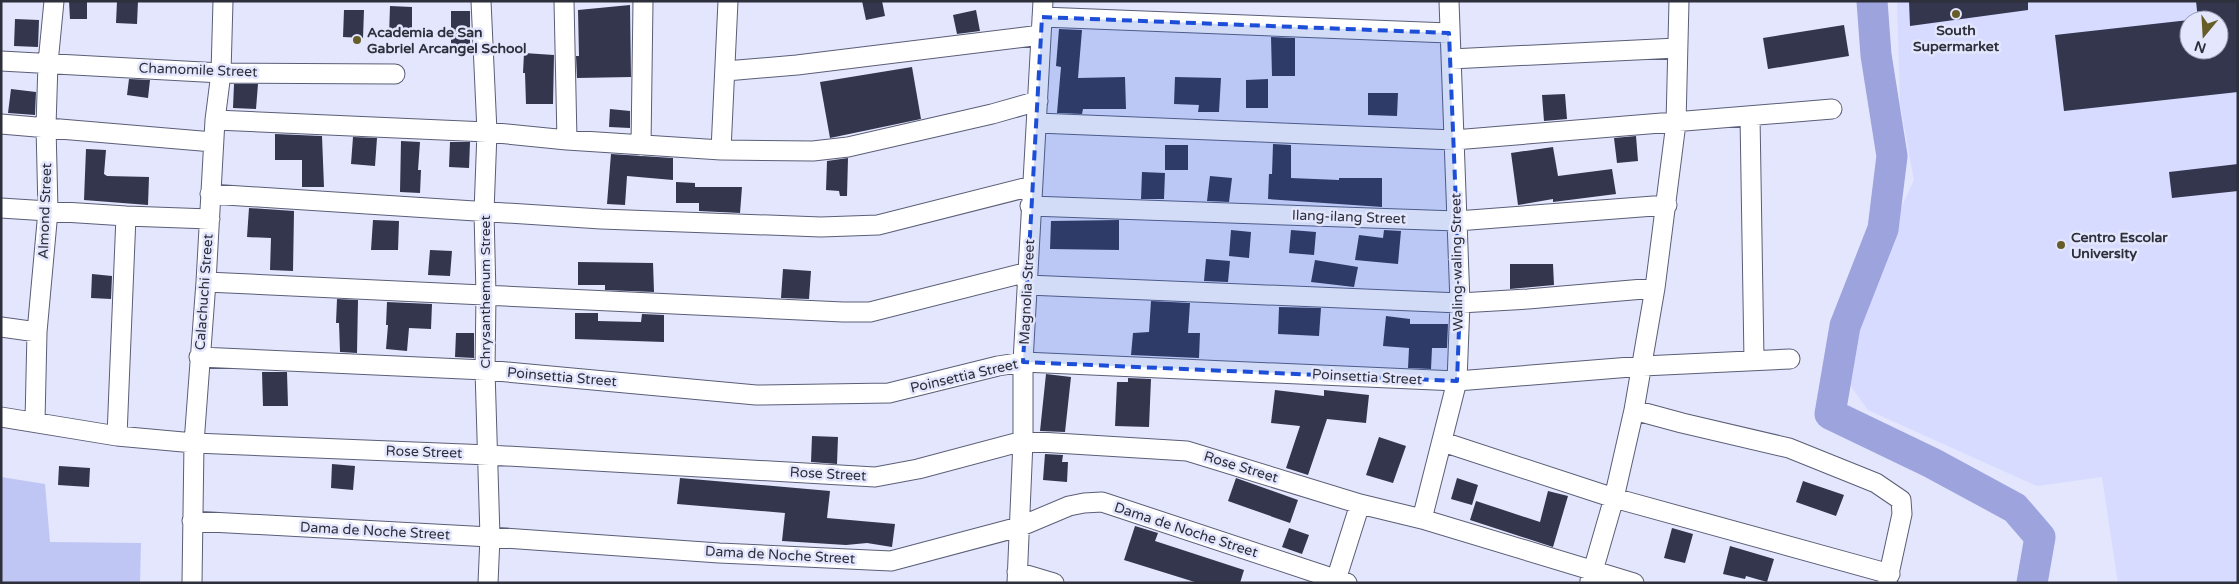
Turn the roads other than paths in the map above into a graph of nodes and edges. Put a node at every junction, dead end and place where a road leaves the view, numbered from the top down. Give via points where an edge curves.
1 (54, 1) edge
2 (223, 1) edge
3 (481, 1) edge
4 (564, 1) edge
5 (643, 1) edge
6 (728, 1) edge
7 (1449, 1) edge
8 (1679, 1) edge
9 (1042, 18) edge
10 (1449, 33) junction
11 (1677, 48) junction
12 (1451, 59) junction
13 (1, 61) edge
14 (48, 63) junction
15 (726, 71) junction
16 (221, 73) junction
17 (395, 74) dead end
18 (1038, 101) junction
19 (1832, 109) dead end
20 (1750, 116) junction
21 (214, 120) junction
22 (1037, 123) junction
23 (1676, 123) junction
24 (1, 124) edge
25 (46, 126) junction
26 (487, 132) junction
27 (566, 140) junction
28 (1454, 140) junction
29 (213, 142) junction
30 (641, 146) junction
31 (721, 150) junction
32 (1032, 186) junction
33 (210, 194) junction
34 (1667, 205) junction
35 (1030, 206) junction
36 (1, 208) edge
37 (48, 211) junction
38 (484, 212) junction
39 (126, 216) junction
40 (210, 219) junction
41 (1457, 221) junction
42 (1027, 278) junction
43 (206, 282) junction
44 (1656, 288) junction
45 (486, 295) junction
46 (1460, 303) junction
47 (1, 327) edge
48 (37, 332) junction
49 (199, 357) junction
50 (1790, 359) dead end
51 (1754, 360) junction
52 (1023, 362) junction
53 (1643, 366) junction
54 (485, 370) junction
55 (1457, 381) junction
56 (1634, 410) junction
57 (1, 417) edge
58 (35, 421) junction
59 (117, 436) junction
60 (1023, 441) junction
61 (1443, 442) junction
62 (194, 443) junction
63 (489, 455) junction
64 (1614, 498) junction
65 (1360, 504) junction
66 (1422, 519) junction
67 (192, 521) junction
68 (1019, 527) junction
69 (490, 537) junction
70 (1591, 576) edge
71 (1017, 577) edge
72 (1888, 578) edge
73 (1339, 582) edge
74 (192, 583) edge
75 (488, 583) edge
76 (1054, 583) edge
77 (1634, 583) edge

1 - 14 street, Almond Street
2 - 16 street, Calachuchi Street
3 - 26 street, Chrysanthemum Street
4 - 27 street
5 - 30 street
6 - 15 street
7 - 10 street, Waling-waling Street
8 - 11 street
9 - 10 street
9 - 15 street via 797,65
9 - 18 street, Magnolia Street
10 - 12 street, Waling-waling Street
11 - 12 street
11 - 23 street
12 - 28 street, Waling-waling Street
13 - 14 street, Chamomile Street
14 - 16 street, Chamomile Street
14 - 25 street, Almond Street
15 - 31 street
16 - 17 street, Chamomile Street
16 - 21 street, Calachuchi Street
18 - 22 street, Magnolia Street
18 - 31 street via 848,147
19 - 20 street
20 - 23 street
20 - 51 street
21 - 26 street
21 - 29 street, Calachuchi Street
22 - 28 street
22 - 32 street, Magnolia Street
23 - 28 street
23 - 34 street
24 - 25 street
25 - 29 street
25 - 37 street, Almond Street
26 - 27 street
26 - 38 street, Chrysanthemum Street
27 - 30 street
28 - 41 street, Waling-waling Street
29 - 33 street, Calachuchi Street
30 - 31 street
32 - 35 street, Magnolia Street
32 - 38 street via 878,225 707,224
33 - 38 street
33 - 40 street, Calachuchi Street
34 - 41 street, Ilang-ilang Street
34 - 44 street
35 - 41 street, Ilang-ilang Street
35 - 42 street, Magnolia Street
36 - 37 street
37 - 39 street
37 - 48 street, Almond Street
38 - 45 street, Chrysanthemum Street
39 - 40 street
39 - 59 street
40 - 43 street, Calachuchi Street
41 - 46 street, Waling-waling Street
42 - 45 street via 870,312
42 - 46 street
42 - 52 street, Magnolia Street
43 - 45 street
43 - 49 street, Calachuchi Street
44 - 46 street
44 - 53 street
45 - 54 street, Chrysanthemum Street
46 - 55 street, Waling-waling Street
47 - 48 street
48 - 58 street, Almond Street
49 - 54 street, Poinsettia Street
49 - 62 street, Calachuchi Street
50 - 51 street, Poinsettia Street
51 - 53 street, Poinsettia Street
52 - 54 street, Poinsettia Street via 889,393 756,395
52 - 55 street, Poinsettia Street
52 - 60 street, Magnolia Street
53 - 55 street, Poinsettia Street
53 - 56 street
54 - 63 street, Chrysanthemum Street
55 - 61 street, Waling-waling Street
56 - 64 street
56 - 72 street via 1789,448 1893,493 1901,500 1902,514
57 - 58 street, Rose Street
58 - 59 street, Rose Street
59 - 62 street, Rose Street
60 - 63 street, Rose Street via 875,477
60 - 65 street, Rose Street via 1188,451
60 - 68 street, Magnolia Street
61 - 64 street
61 - 66 street, Waling-waling Street
62 - 63 street, Rose Street
62 - 67 street, Calachuchi Street
63 - 69 street, Chrysanthemum Street
64 - 70 street
64 - 72 street
65 - 66 street, Rose Street
65 - 73 street
66 - 70 street, Rose Street
67 - 69 street, Dama de Noche Street
67 - 74 street, Calachuchi Street
68 - 69 street, Dama de Noche Street via 891,561
68 - 71 street, Magnolia Street
68 - 73 street, Dama de Noche Street via 1069,506 1102,502
69 - 75 street, Chrysanthemum Street
70 - 77 street, Rose Street
71 - 76 street

